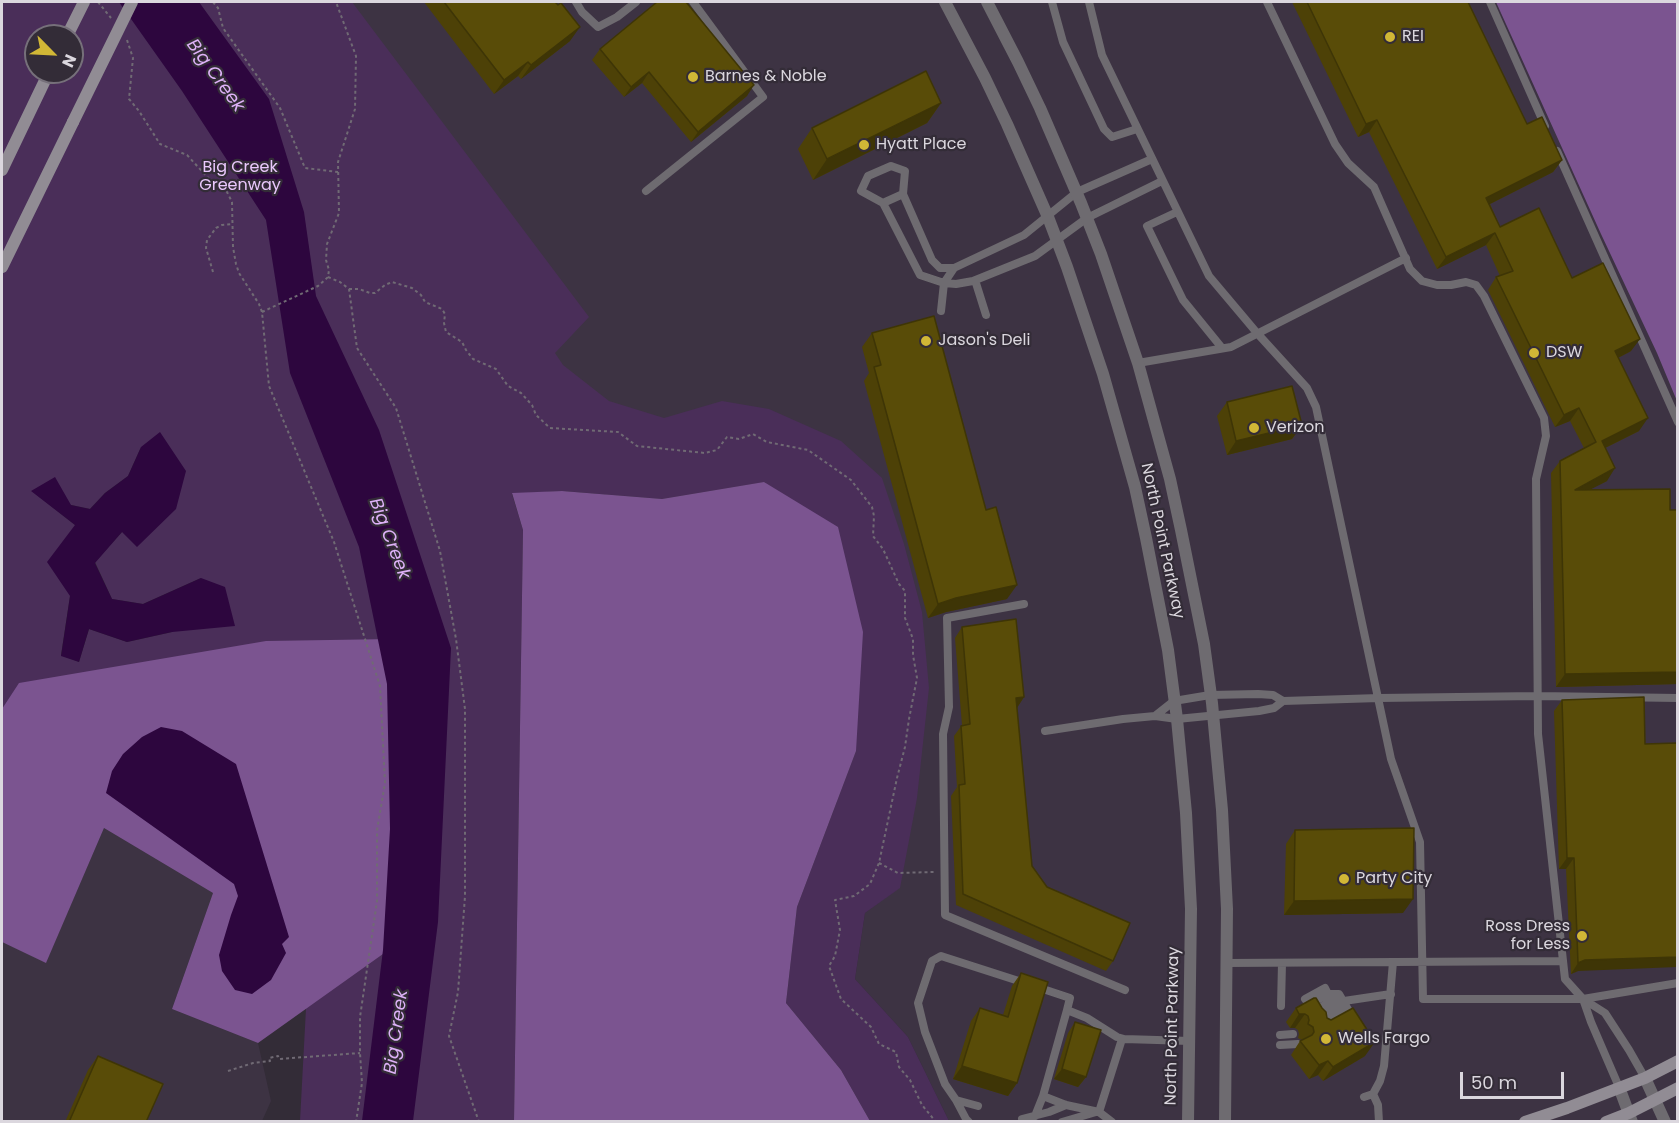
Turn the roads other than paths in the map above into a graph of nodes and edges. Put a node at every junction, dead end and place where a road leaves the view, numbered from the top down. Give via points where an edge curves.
1 (84, 2) edge
2 (132, 2) edge
3 (576, 2) edge
4 (636, 2) edge
5 (693, 2) edge
6 (945, 2) edge
7 (987, 2) edge
8 (1052, 2) edge
9 (1089, 2) edge
10 (1267, 2) edge
11 (1490, 2) edge
12 (73, 24) edge
13 (43, 84) edge
14 (1137, 129) junction
15 (1548, 132) edge
16 (1553, 143) edge
17 (1152, 159) junction
18 (2, 170) edge
19 (1162, 181) junction
20 (646, 190) dead end
21 (1077, 192) junction
22 (903, 194) junction
23 (883, 203) junction
24 (1177, 212) junction
25 (1048, 217) junction
26 (1087, 218) junction
27 (1057, 240) junction
28 (1406, 258) junction
29 (2, 267) edge
30 (954, 268) junction
31 (975, 280) junction
32 (944, 283) junction
33 (941, 311) dead end
34 (986, 315) dead end
35 (1257, 333) junction
36 (1222, 348) junction
37 (1138, 363) junction
38 (1677, 422) edge
39 (1024, 604) dead end
40 (1210, 695) junction
41 (1537, 696) junction
42 (1379, 698) junction
43 (1677, 698) edge
44 (1283, 700) junction
45 (1174, 701) junction
46 (1155, 716) junction
47 (1213, 716) junction
48 (1177, 718) junction
49 (1045, 731) dead end
50 (1562, 961) junction
51 (1393, 962) junction
52 (1423, 962) junction
53 (1227, 963) junction
54 (1282, 963) junction
55 (1677, 983) edge
56 (1125, 990) dead end
57 (1391, 994) junction
58 (1583, 999) junction
59 (1345, 1004) junction
60 (1283, 1008) dead end
61 (1067, 1010) junction
62 (1122, 1039) junction
63 (1190, 1041) junction
64 (1677, 1061) edge
65 (1645, 1078) junction
66 (1619, 1087) junction
67 (1677, 1088) edge
68 (1373, 1094) junction
69 (1043, 1096) junction
70 (1364, 1097) dead end
71 (956, 1100) junction
72 (1655, 1100) junction
73 (1066, 1105) junction
74 (978, 1106) dead end
75 (1099, 1112) junction
76 (1035, 1116) junction
77 (1630, 1117) edge
78 (1022, 1119) dead end
79 (969, 1122) edge
80 (1062, 1122) edge
81 (1112, 1122) edge
82 (1188, 1122) edge
83 (1225, 1122) edge
84 (1379, 1122) edge
85 (1525, 1122) edge
86 (1606, 1122) edge
87 (1665, 1122) edge

1 - 12 main road
2 - 29 main road, bridge
3 - 4 lane via 598,27
5 - 20 lane via 763,97
6 - 25 street, North Point Parkway via 985,78
7 - 21 street, North Point Parkway
8 - 14 lane via 1063,42 1104,129 1112,137
9 - 14 lane via 1102,55
10 - 28 lane via 1335,144 1374,188
11 - 15 lane
13 - 18 main road
14 - 17 lane
16 - 38 lane
17 - 19 lane
17 - 21 lane
19 - 24 lane
19 - 26 lane
21 - 25 lane
21 - 26 street, North Point Parkway
22 - 23 lane
22 - 23 lane via 905,171 891,166 868,176 861,191
22 - 30 lane via 932,260 940,268
23 - 32 lane via 920,275
24 - 35 lane via 1209,276
24 - 36 lane via 1147,226 1183,300
25 - 27 street, North Point Parkway
25 - 30 lane via 1024,235
26 - 27 lane
26 - 37 street, North Point Parkway
27 - 31 lane via 1035,256
27 - 45 street, North Point Parkway via 1103,374 1135,487 1168,650
28 - 35 lane
28 - 41 lane via 1422,281 1476,285 1544,418 1546,436 1536,478
30 - 32 lane
31 - 32 lane
31 - 34 lane
32 - 33 lane
35 - 36 lane
35 - 42 lane via 1308,388 1316,407
36 - 37 lane
37 - 40 street, North Point Parkway via 1170,478 1204,644
39 - 56 lane via 947,618 949,708 943,734 945,915
40 - 44 lane via 1273,695
40 - 45 lane
40 - 47 street, North Point Parkway
41 - 42 lane
41 - 43 lane
41 - 50 lane
42 - 44 lane
42 - 52 lane via 1391,759 1420,842
44 - 47 lane via 1274,708
45 - 46 lane
45 - 48 street, North Point Parkway
46 - 48 lane
46 - 49 lane
47 - 48 lane
47 - 53 street, North Point Parkway via 1226,859
48 - 63 street, North Point Parkway via 1189,861
50 - 52 lane
50 - 58 lane via 1565,979
51 - 52 lane
51 - 54 lane
51 - 57 lane
52 - 58 lane via 1424,999
53 - 54 lane
53 - 83 street, North Point Parkway
54 - 60 lane
55 - 58 lane
57 - 59 lane
57 - 68 lane via 1385,1057
58 - 65 lane via 1605,1013
58 - 66 lane
59 - 59 lane via 1339,994 1326,991 1314,1014
61 - 62 lane
61 - 69 lane
61 - 71 lane via 1070,998 941,956 932,961 918,1003 945,1084
62 - 63 lane
62 - 75 lane
63 - 82 street, North Point Parkway
64 - 65 main road
65 - 66 main road
65 - 72 street
66 - 77 street
66 - 85 main road
67 - 72 main road
68 - 70 lane
68 - 84 lane
69 - 73 lane
69 - 76 lane
71 - 74 lane
71 - 79 lane
72 - 77 main road
72 - 87 street
73 - 75 lane
73 - 76 lane
75 - 80 lane
75 - 81 lane
76 - 78 lane
77 - 86 main road

